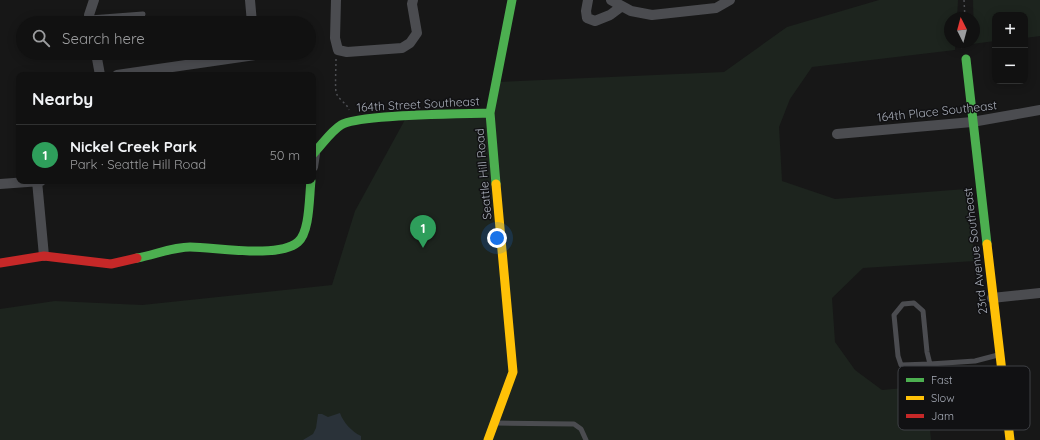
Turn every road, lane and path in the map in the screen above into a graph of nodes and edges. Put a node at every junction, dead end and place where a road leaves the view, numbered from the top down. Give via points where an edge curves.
1 (94, 0) edge
2 (250, 0) edge
3 (336, 0) edge
4 (413, 0) edge
5 (512, 0) edge
6 (588, 0) edge
7 (611, 0) edge
8 (730, 0) edge
9 (964, 0) edge
10 (622, 6) junction
11 (965, 12) edge
12 (143, 14) dead end
13 (89, 16) edge
14 (128, 16) edge
15 (251, 16) edge
16 (338, 50) junction
17 (966, 59) dead end
18 (97, 60) edge
19 (216, 60) edge
20 (99, 72) edge
21 (137, 72) edge
22 (1040, 110) edge
23 (490, 113) junction
24 (352, 121) junction
25 (972, 122) junction
26 (837, 134) dead end
27 (316, 152) edge
28 (16, 183) edge
29 (0, 184) edge
30 (38, 184) edge
31 (311, 184) edge
32 (44, 256) junction
33 (0, 263) edge
34 (1040, 293) edge
35 (992, 298) junction
36 (999, 355) junction
37 (930, 364) junction
38 (1000, 366) edge
39 (494, 423) junction
40 (1009, 430) edge
41 (488, 440) edge
42 (586, 440) edge
43 (1010, 440) edge

1 - 13 street
2 - 15 street
3 - 16 street via 335,38
4 - 16 street via 417,33 410,43 402,48 346,52
5 - 23 street, Seattle Hill Road
6 - 10 street via 587,18 595,21 610,15
7 - 10 street
8 - 10 street via 716,8 652,15 631,11
9 - 11 path
12 - 14 lane
16 - 24 path via 336,92 339,99 347,105
17 - 25 street, 23rd Avenue Southeast
18 - 20 street
19 - 21 street
22 - 25 street, 164th Place Southeast
23 - 24 street, 164th Street Southeast
23 - 39 street, Seattle Hill Road via 513,372
24 - 27 street, 164th Street Southeast via 341,125
25 - 26 street, 164th Place Southeast
25 - 35 street, 23rd Avenue Southeast
28 - 29 street
30 - 32 street
31 - 32 street via 305,232 298,242 286,249 251,251 189,247 111,264
32 - 33 street
34 - 35 street
35 - 36 street, 23rd Avenue Southeast
36 - 37 lane via 975,361
36 - 38 street, 23rd Avenue Southeast
37 - 37 lane via 923,312 914,303 903,304 894,315 901,365
39 - 41 street, Seattle Hill Road
39 - 42 lane via 574,424 581,429
40 - 43 street, 23rd Avenue Southeast

